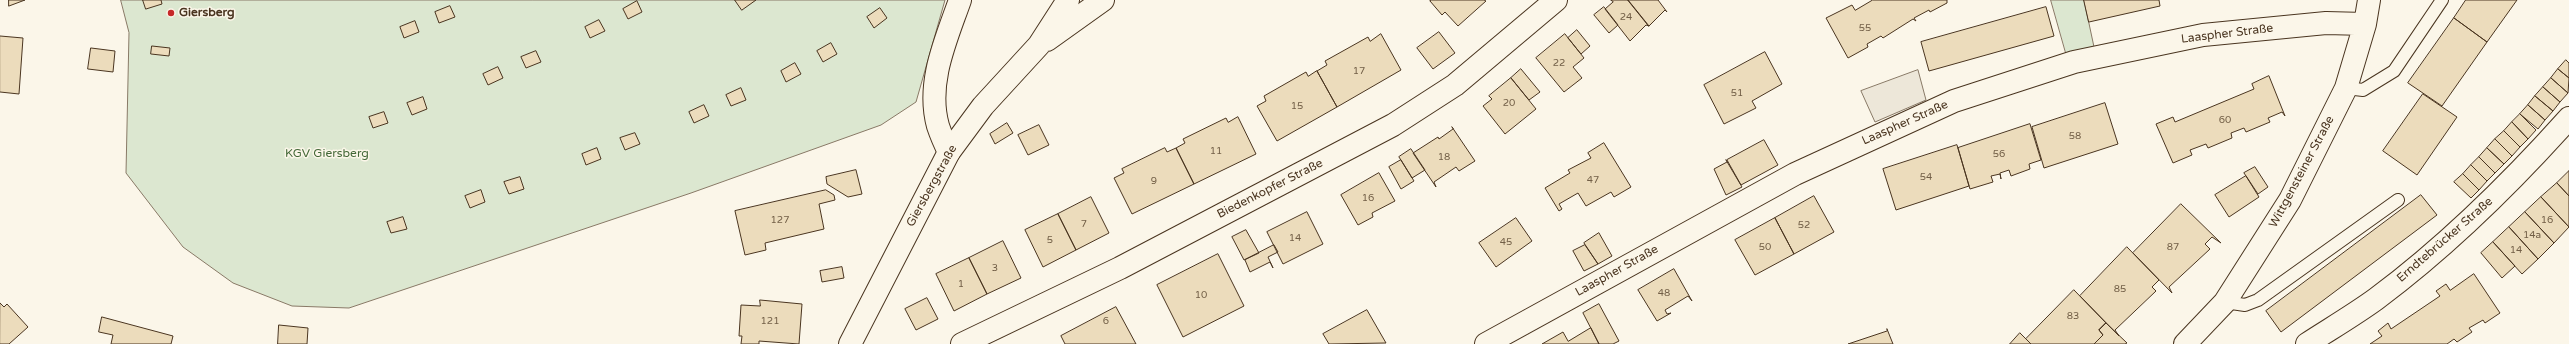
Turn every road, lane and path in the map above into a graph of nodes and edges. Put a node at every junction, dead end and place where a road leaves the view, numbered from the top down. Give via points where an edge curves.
1 (960, 0) edge
2 (1068, 0) edge
3 (1103, 0) edge
4 (1556, 0) edge
5 (2369, 0) edge
6 (2442, 0) edge
7 (2365, 24) junction
8 (1039, 45) junction
9 (2346, 88) junction
10 (2569, 118) edge
11 (949, 152) junction
12 (2398, 200) dead end
13 (2225, 302) junction
14 (850, 344) edge
15 (962, 344) edge
16 (1486, 344) edge
17 (2185, 344) edge
18 (2307, 344) edge

1 - 11 street via 940,60 934,98 938,126
2 - 8 street, Giersbergstraße
3 - 8 street, Giersbergstraße
4 - 15 street, Biedenkopfer Straße via 1456,86 1393,125 1120,268
5 - 7 street, Wittgensteiner Straße
6 - 9 lane via 2394,71 2363,90
7 - 9 street, Wittgensteiner Straße
7 - 16 street, Laaspher Straße via 2326,23 2203,35 2074,62 1954,100 1795,174
8 - 11 street, Giersbergstraße via 983,106
9 - 13 street, Wittgensteiner Straße via 2290,200
10 - 18 street, Erndtebrücker Straße via 2523,170 2468,222 2375,299
11 - 14 street, Giersbergstraße
12 - 13 lane via 2258,300 2245,305
13 - 17 street, Wittgensteiner Straße

